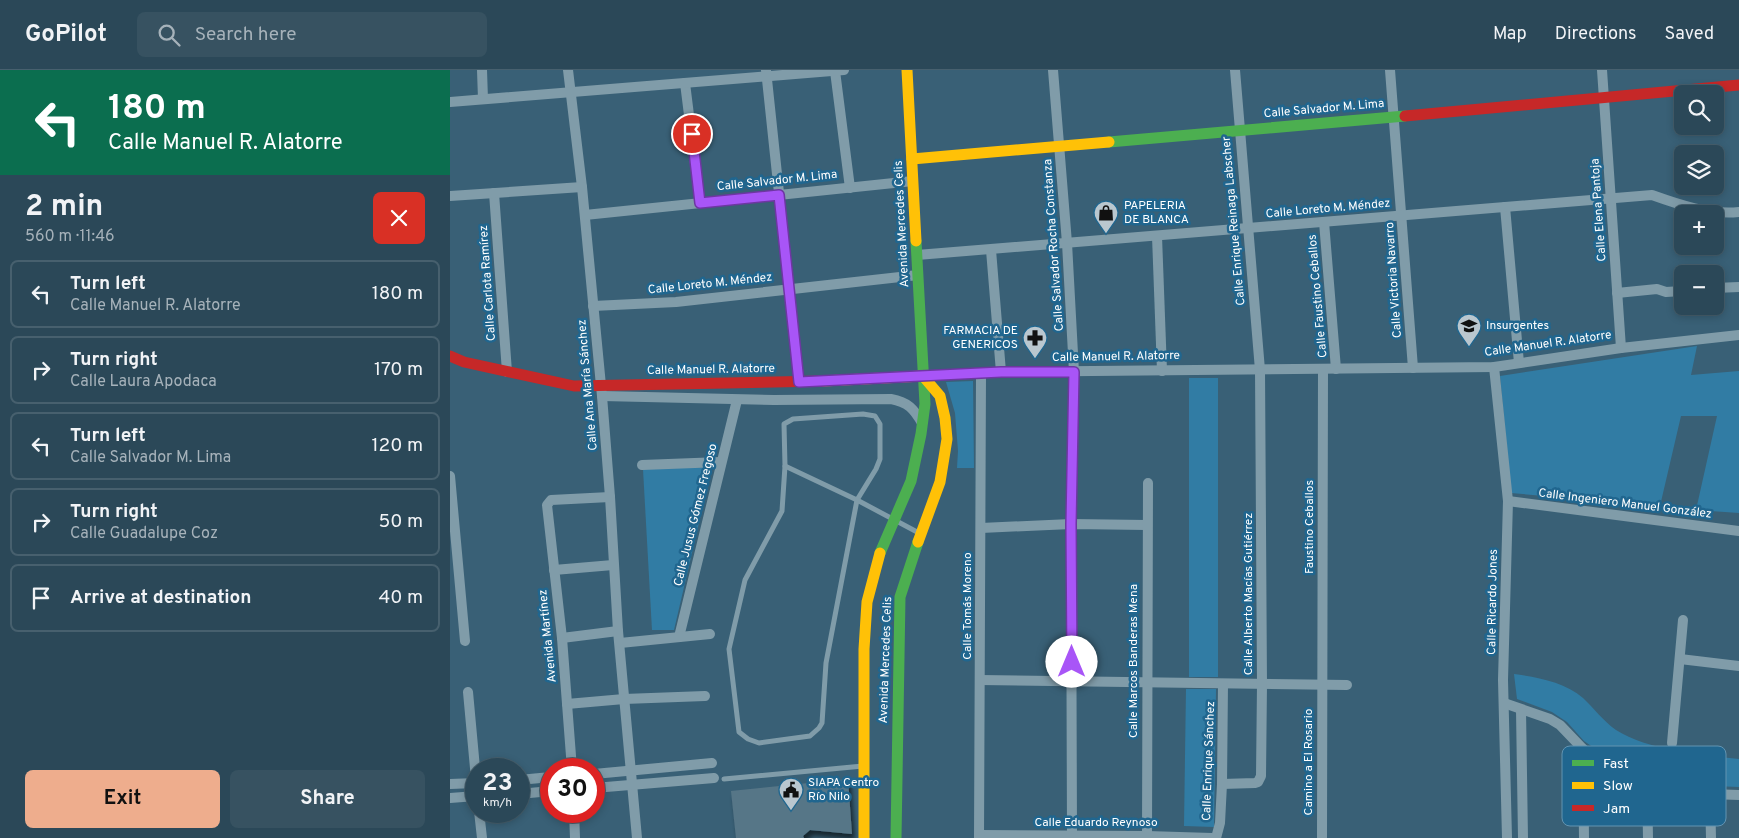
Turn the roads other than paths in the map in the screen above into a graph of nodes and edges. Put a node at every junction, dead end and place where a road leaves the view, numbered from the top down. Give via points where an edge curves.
1 (482, 70) edge
2 (568, 70) edge
3 (840, 70) edge
4 (907, 70) edge
5 (1053, 70) edge
6 (1235, 70) edge
7 (1390, 70) edge
8 (1602, 70) edge
9 (766, 73) edge
10 (685, 83) junction
11 (1739, 85) edge
12 (570, 92) junction
13 (1604, 98) junction
14 (483, 99) junction
15 (450, 102) edge
16 (1394, 117) junction
17 (1240, 130) junction
18 (1059, 146) junction
19 (912, 159) junction
20 (913, 181) junction
21 (582, 187) junction
22 (850, 188) junction
23 (494, 193) junction
24 (779, 195) junction
25 (450, 196) edge
26 (1611, 198) junction
27 (700, 203) junction
28 (1505, 207) junction
29 (1739, 212) edge
30 (585, 215) junction
31 (1401, 215) junction
32 (1324, 222) junction
33 (1247, 228) junction
34 (1158, 236) junction
35 (1067, 243) junction
36 (991, 250) junction
37 (917, 255) junction
38 (918, 274) junction
39 (1739, 286) edge
40 (1724, 287) edge
41 (789, 288) junction
42 (1674, 292) edge
43 (1617, 293) junction
44 (593, 306) junction
45 (1739, 336) edge
46 (1621, 348) junction
47 (450, 356) edge
48 (464, 362) junction
49 (450, 364) edge
50 (1519, 364) junction
51 (1494, 367) junction
52 (1413, 368) junction
53 (1324, 369) junction
54 (1336, 369) junction
55 (1260, 370) junction
56 (1162, 371) junction
57 (506, 372) junction
58 (1001, 372) junction
59 (1074, 372) junction
60 (981, 374) junction
61 (923, 376) junction
62 (799, 382) junction
63 (602, 391) junction
64 (737, 400) junction
65 (922, 423) junction
66 (721, 462) junction
67 (642, 465) dead end
68 (785, 466) junction
69 (450, 476) edge
70 (1148, 483) dead end
71 (610, 497) junction
72 (857, 500) junction
73 (1508, 501) junction
74 (893, 520) junction
75 (1071, 524) junction
76 (1147, 524) junction
77 (980, 528) junction
78 (1739, 531) edge
79 (921, 534) junction
80 (613, 565) junction
81 (554, 570) junction
82 (1683, 620) dead end
83 (618, 631) junction
84 (710, 634) dead end
85 (679, 637) junction
86 (562, 638) junction
87 (465, 641) dead end
88 (620, 642) junction
89 (1680, 659) junction
90 (1739, 666) edge
91 (980, 680) junction
92 (1072, 682) junction
93 (1147, 683) junction
94 (1223, 684) junction
95 (1262, 684) junction
96 (1322, 685) junction
97 (1347, 685) dead end
98 (468, 692) dead end
99 (705, 696) dead end
100 (624, 699) junction
101 (1504, 703) junction
102 (567, 704) junction
103 (1521, 710) junction
104 (1672, 743) dead end
105 (1582, 746) edge
106 (474, 758) edge
107 (571, 758) edge
108 (712, 763) dead end
109 (864, 766) junction
110 (632, 772) junction
111 (605, 773) edge
112 (719, 779) joint
113 (465, 782) edge
114 (450, 784) edge
115 (1222, 784) junction
116 (632, 785) junction
117 (605, 787) edge
118 (1726, 795) edge
119 (1739, 795) edge
120 (465, 797) edge
121 (450, 798) edge
122 (480, 823) edge
123 (575, 823) edge
124 (979, 836) edge
125 (1072, 837) edge
126 (1146, 837) edge
127 (482, 838) edge
128 (576, 838) edge
129 (637, 838) edge
130 (864, 838) edge
131 (896, 838) edge
132 (1212, 838) edge
133 (1216, 838) edge
134 (1322, 838) edge
135 (1507, 838) edge
136 (1523, 838) edge

1 - 14 street
2 - 12 street, Calle Ana María Sánchez
3 - 9 street
3 - 22 street
4 - 19 street, Avenida Mercedes Celis
5 - 18 street, Calle Salvador Rocha Constanza
6 - 17 street, Calle Enrique Reinaga Labscher
7 - 16 street, Calle Victoria Navarro
8 - 13 street, Calle Elena Pantoja
9 - 10 street
9 - 24 street
10 - 12 street
10 - 27 street
11 - 13 street, Calle Salvador M. Lima
12 - 14 street
12 - 21 street, Calle Ana María Sánchez
13 - 16 street, Calle Salvador M. Lima
13 - 26 street, Calle Elena Pantoja
14 - 15 street
16 - 17 street, Calle Salvador M. Lima
16 - 31 street, Calle Victoria Navarro
17 - 18 street, Calle Salvador M. Lima
17 - 33 street, Calle Enrique Reinaga Labscher
18 - 19 street, Calle Salvador M. Lima
18 - 35 street, Calle Salvador Rocha Constanza
19 - 20 street, Avenida Mercedes Celis
20 - 22 street, Calle Salvador M. Lima
20 - 37 street, Avenida Mercedes Celis
21 - 23 street
21 - 30 street, Calle Ana María Sánchez
22 - 24 street, Calle Salvador M. Lima
23 - 25 street
23 - 57 street, Calle Carlota Ramírez
24 - 27 street, Calle Salvador M. Lima
24 - 41 street
26 - 28 street, Calle Loreto M. Méndez
26 - 29 street, Calle Loreto M. Méndez via 1652,195 1691,208
26 - 43 street, Calle Elena Pantoja
27 - 30 street, Calle Salvador M. Lima
28 - 31 street, Calle Loreto M. Méndez
28 - 50 street
30 - 44 street, Calle Ana María Sánchez
31 - 32 street, Calle Loreto M. Méndez
31 - 52 street, Calle Victoria Navarro
32 - 33 street, Calle Loreto M. Méndez
32 - 54 street, Calle Faustino Ceballos
33 - 34 street, Calle Loreto M. Méndez
33 - 55 street, Calle Enrique Reinaga Labscher
34 - 35 street, Calle Loreto M. Méndez
34 - 56 street
35 - 36 street, Calle Loreto M. Méndez
35 - 59 street, Calle Salvador Rocha Constanza
36 - 37 street, Calle Loreto M. Méndez
36 - 58 street
37 - 38 street, Avenida Mercedes Celis
38 - 41 street, Calle Loreto M. Méndez
38 - 61 street, Avenida Mercedes Celis
39 - 40 street
41 - 44 street, Calle Loreto M. Méndez via 676,302
41 - 62 street
42 - 43 street via 1657,289
43 - 46 street, Calle Elena Pantoja
44 - 63 street, Calle Ana María Sánchez
45 - 46 street, Calle Manuel R. Alatorre
46 - 50 street, Calle Manuel R. Alatorre
47 - 48 street, Calle Manuel R. Alatorre
48 - 49 street, Calle Manuel R. Alatorre
48 - 57 street, Calle Manuel R. Alatorre
50 - 51 street, Calle Manuel R. Alatorre
51 - 52 street, Calle Manuel R. Alatorre
51 - 73 street, Calle Ricardo Jones
52 - 54 street, Calle Manuel R. Alatorre
53 - 54 street, Calle Manuel R. Alatorre
53 - 55 street, Calle Manuel R. Alatorre
53 - 96 street, Faustino Ceballos
55 - 56 street, Calle Manuel R. Alatorre
55 - 95 street, Calle Alberto Macías Gutiérrez
56 - 59 street, Calle Manuel R. Alatorre
57 - 63 street, Calle Manuel R. Alatorre
58 - 59 street, Calle Manuel R. Alatorre
58 - 60 street, Calle Manuel R. Alatorre
59 - 75 street, Calle Salvador Rocha Constanza
60 - 61 street, Calle Manuel R. Alatorre
60 - 77 street, Calle Tomás Moreno
61 - 62 street, Calle Manuel R. Alatorre
61 - 65 street, Avenida Mercedes Celis via 925,404
61 - 79 street, Avenida Mercedes Celis via 940,396 947,439 940,482
62 - 63 street, Calle Manuel R. Alatorre
63 - 64 street
63 - 71 street, Calle Ana María Sánchez
64 - 65 street via 891,399 910,404
64 - 66 street, Calle Jusus Gómez Fregoso
65 - 74 street, Avenida Mercedes Celis via 911,481
66 - 67 street
66 - 85 street, Calle Jusus Gómez Fregoso
68 - 72 lane
68 - 72 lane via 785,422 863,414 875,416 880,424 880,459
68 - 72 lane via 782,512 745,580 729,649 739,732 748,739 759,743 803,738 815,733 822,723 826,663
69 - 87 street
70 - 76 street, Calle Marcos Banderas Mena
71 - 80 street, Calle Ana María Sánchez
71 - 81 street, Avenida Martínez via 548,502
72 - 74 lane
73 - 78 street, Calle Ingeniero Manuel González
73 - 101 street, Calle Ricardo Jones
74 - 79 lane
74 - 109 street, Avenida Mercedes Celis via 867,602
75 - 76 street
75 - 77 street
75 - 92 street, Calle Salvador Rocha Constanza
76 - 93 street, Calle Marcos Banderas Mena
77 - 91 street, Calle Tomás Moreno
79 - 131 street, Avenida Mercedes Celis via 900,597
80 - 81 street
80 - 83 street, Calle Ana María Sánchez
81 - 86 street, Avenida Martínez
82 - 89 street
83 - 86 street
83 - 88 street, Calle Ana María Sánchez
84 - 85 street
85 - 88 street
86 - 102 street, Avenida Martínez
88 - 100 street, Calle Ana María Sánchez
89 - 90 street
89 - 104 street
91 - 92 street
91 - 124 street, Calle Tomás Moreno
92 - 93 street
92 - 125 street, Calle Salvador Rocha Constanza
93 - 94 street
93 - 126 street, Calle Marcos Banderas Mena
94 - 95 street
94 - 115 street, Calle Enrique Sánchez
95 - 96 street
95 - 115 street, Calle Alberto Macías Gutiérrez via 1261,778 1255,783
96 - 97 street
96 - 134 street, Camino a El Rosario
98 - 106 street
99 - 100 street
100 - 102 street
100 - 110 street, Calle Ana María Sánchez
101 - 103 street
101 - 135 street, Calle Ricardo Jones
102 - 107 street, Avenida Martínez
103 - 105 street via 1560,725
103 - 136 street
108 - 110 street
109 - 112 lane
109 - 130 street, Avenida Mercedes Celis
110 - 111 street
110 - 116 street, Calle Ana María Sánchez
112 - 116 street
113 - 114 street
115 - 133 street, Calle Enrique Sánchez
116 - 117 street
116 - 129 street, Calle Ana María Sánchez
118 - 119 street
120 - 121 street
122 - 127 street
123 - 128 street
124 - 125 street, Calle Eduardo Reynoso
125 - 126 street, Calle Eduardo Reynoso
126 - 132 street, Calle Eduardo Reynoso

